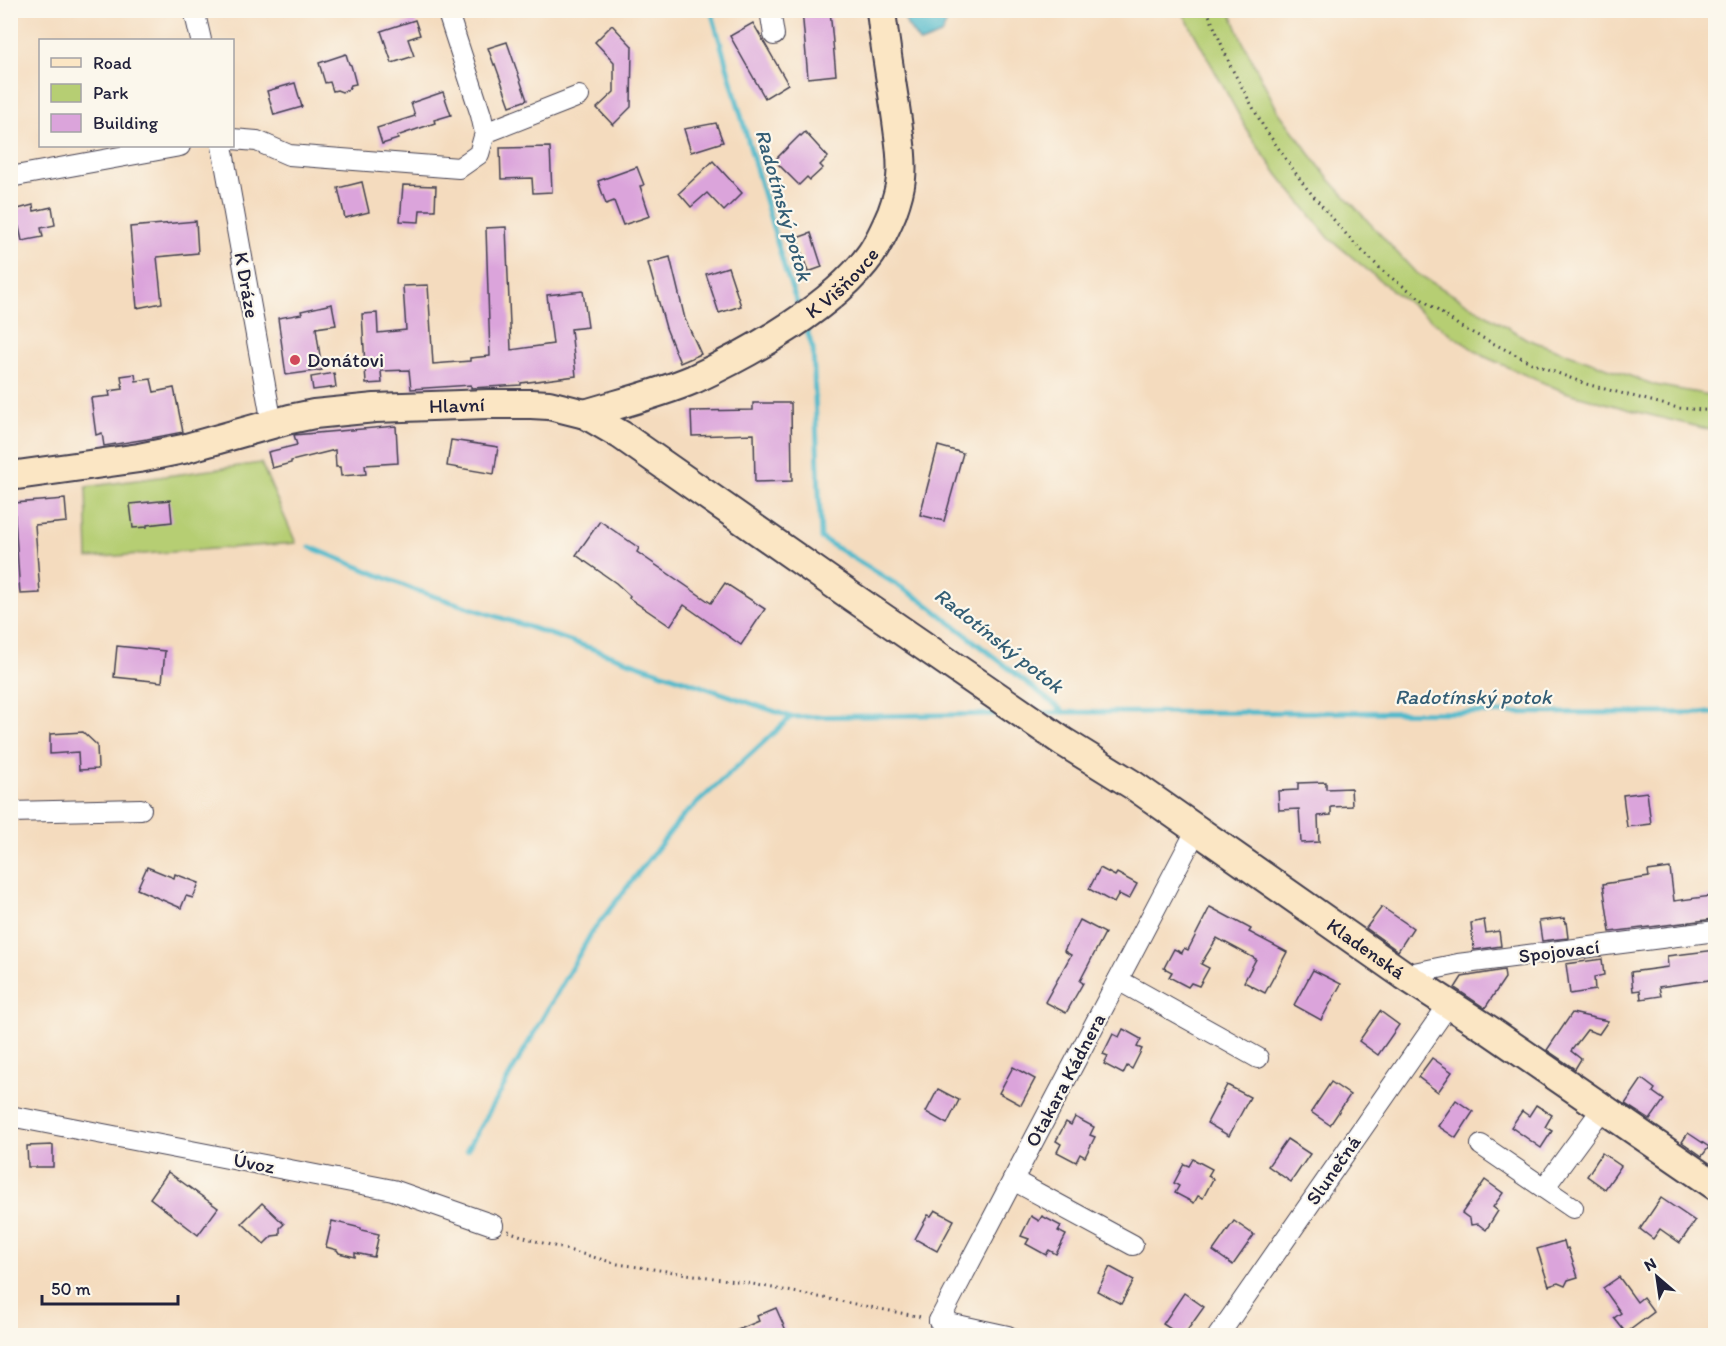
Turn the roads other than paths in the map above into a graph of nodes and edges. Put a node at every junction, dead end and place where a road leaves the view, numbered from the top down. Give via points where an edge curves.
1 (194, 10) edge
2 (447, 10) edge
3 (770, 10) edge
4 (881, 10) edge
5 (774, 35) dead end
6 (201, 39) edge
7 (579, 96) dead end
8 (485, 133) junction
9 (234, 139) edge
10 (175, 147) edge
11 (222, 147) edge
12 (10, 177) edge
13 (585, 414) junction
14 (272, 424) junction
15 (10, 476) edge
16 (1132, 785) joint
17 (141, 809) dead end
18 (10, 812) edge
19 (1196, 831) junction
20 (1716, 931) edge
21 (1404, 975) junction
22 (1118, 980) junction
23 (1449, 1004) junction
24 (1258, 1058) dead end
25 (1604, 1108) junction
26 (10, 1116) edge
27 (1481, 1145) dead end
28 (1013, 1180) junction
29 (1716, 1186) edge
30 (1544, 1188) junction
31 (1573, 1208) dead end
32 (493, 1225) road end
33 (1133, 1245) dead end
34 (942, 1328) edge
35 (1008, 1335) edge
36 (1218, 1335) edge

1 - 6 street
2 - 8 street
3 - 5 street
4 - 13 main road, K Višňovce via 902,176 888,222 870,255 823,302 758,345 693,379
7 - 8 street
8 - 9 street via 479,154 459,168 289,156 257,141
10 - 12 street
11 - 14 street, K Dráze
13 - 14 main road, Hlavní via 531,404 488,404 314,414
13 - 16 main road, Hlavní
14 - 15 main road, Hlavní via 139,458
16 - 19 main road, Kladenská
17 - 18 street
19 - 21 main road, Kladenská
19 - 22 street, Otakara Kádnera
20 - 21 street, Spojovací via 1458,964
21 - 23 main road, Kladenská
22 - 24 street
22 - 28 street, Otakara Kádnera
23 - 25 main road, Kladenská
23 - 36 street, Slunečná
25 - 29 main road, Kladenská
25 - 30 street
26 - 32 street, Úvoz via 393,1190
27 - 30 street
28 - 33 street
28 - 34 street, Otakara Kádnera
30 - 31 street
34 - 35 street

